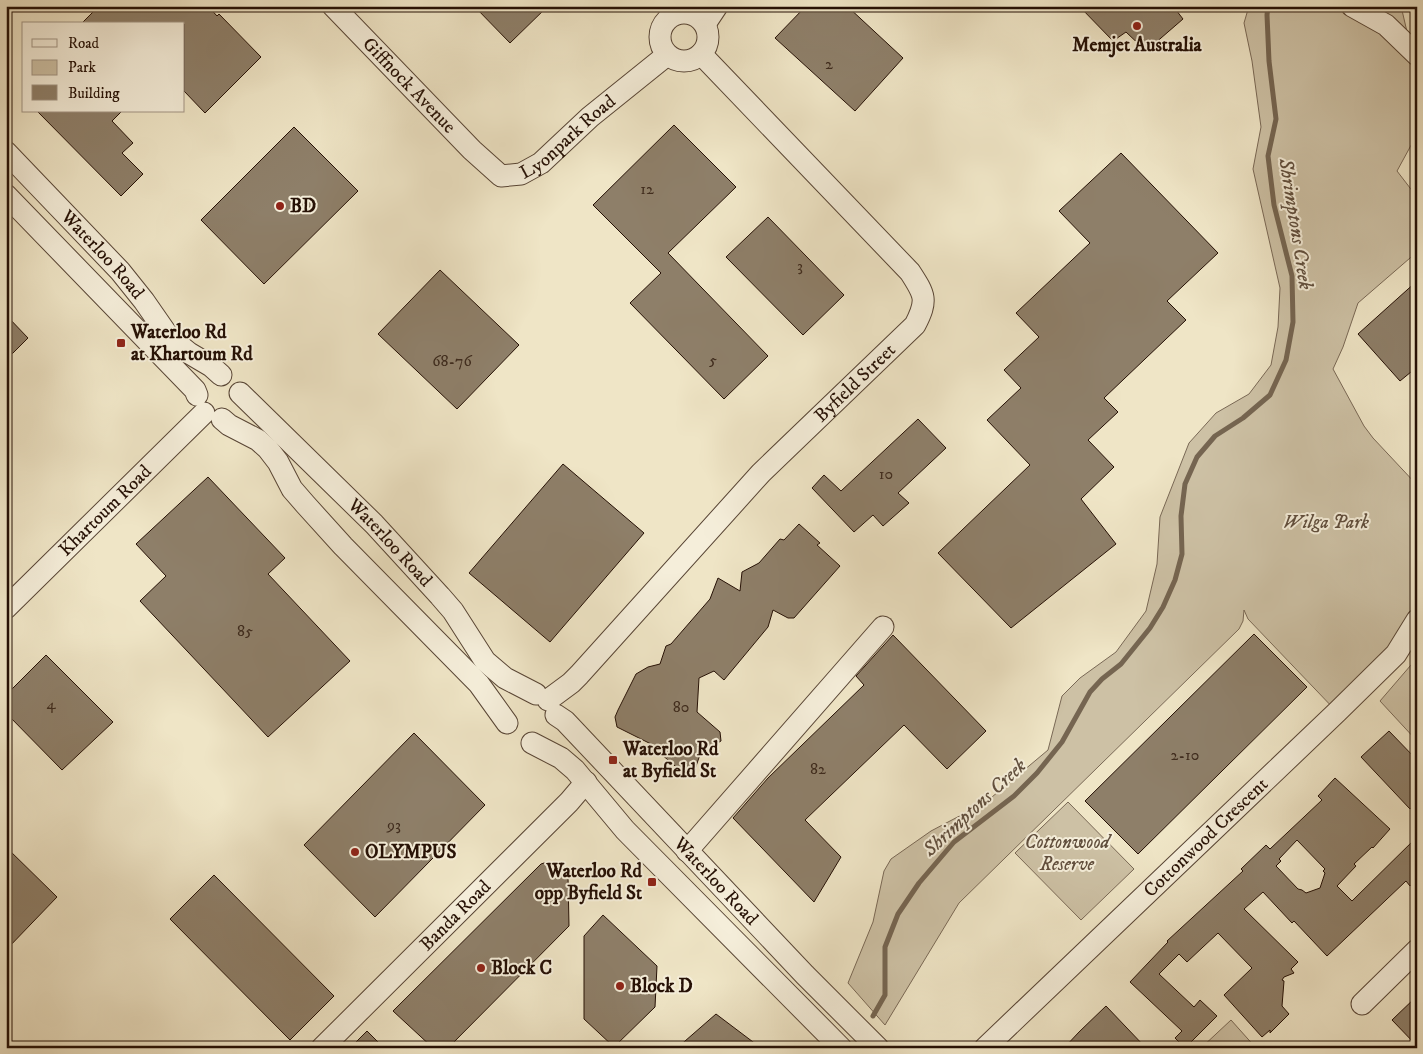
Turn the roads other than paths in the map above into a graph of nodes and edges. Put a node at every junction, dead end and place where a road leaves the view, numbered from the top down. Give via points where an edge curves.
1 (333, 6) edge
2 (717, 6) edge
3 (1352, 6) edge
4 (705, 24) junction
5 (701, 54) junction
6 (1417, 54) edge
7 (667, 55) junction
8 (464, 142) joint
9 (6, 152) edge
10 (6, 195) edge
11 (220, 375) junction
12 (240, 393) junction
13 (208, 409) junction
14 (6, 608) edge
15 (1417, 620) edge
16 (883, 626) dead end
17 (547, 703) junction
18 (507, 723) junction
19 (532, 743) junction
20 (586, 782) junction
21 (687, 851) junction
22 (1417, 950) edge
23 (1362, 1004) dead end
24 (322, 1048) edge
25 (841, 1048) edge
26 (878, 1048) edge
27 (985, 1048) edge

1 - 8 street, Giffnock Avenue
2 - 4 street
3 - 6 street via 1386,24
4 - 5 street via 708,40
4 - 7 street via 692,13 675,13 668,17 659,40
5 - 7 street via 688,61
5 - 17 street, Byfield Street via 910,272 923,291 924,308 915,325 761,473 571,684
7 - 8 street, Lyonpark Road via 590,117 541,163 521,174 501,176
9 - 11 street, Waterloo Road via 120,271 169,337
10 - 13 street, Waterloo Road via 195,390
11 - 12 street via 234,381
11 - 13 street via 202,382
12 - 13 street via 238,408 229,416
12 - 17 street, Waterloo Road via 374,524 440,596 485,661
13 - 14 street, Khartoum Road
13 - 18 street, Waterloo Road via 268,449 305,504 479,684
15 - 27 street, Cottonwood Crescent via 1396,654
16 - 21 street
17 - 18 street via 528,694 514,701 509,708
17 - 19 street via 556,723 547,737
17 - 21 street, Waterloo Road
18 - 19 street via 514,736
19 - 20 street, Waterloo Road via 561,758
20 - 24 street, Banda Road
20 - 25 street, Waterloo Road via 625,830
21 - 26 street, Waterloo Road
22 - 23 street

